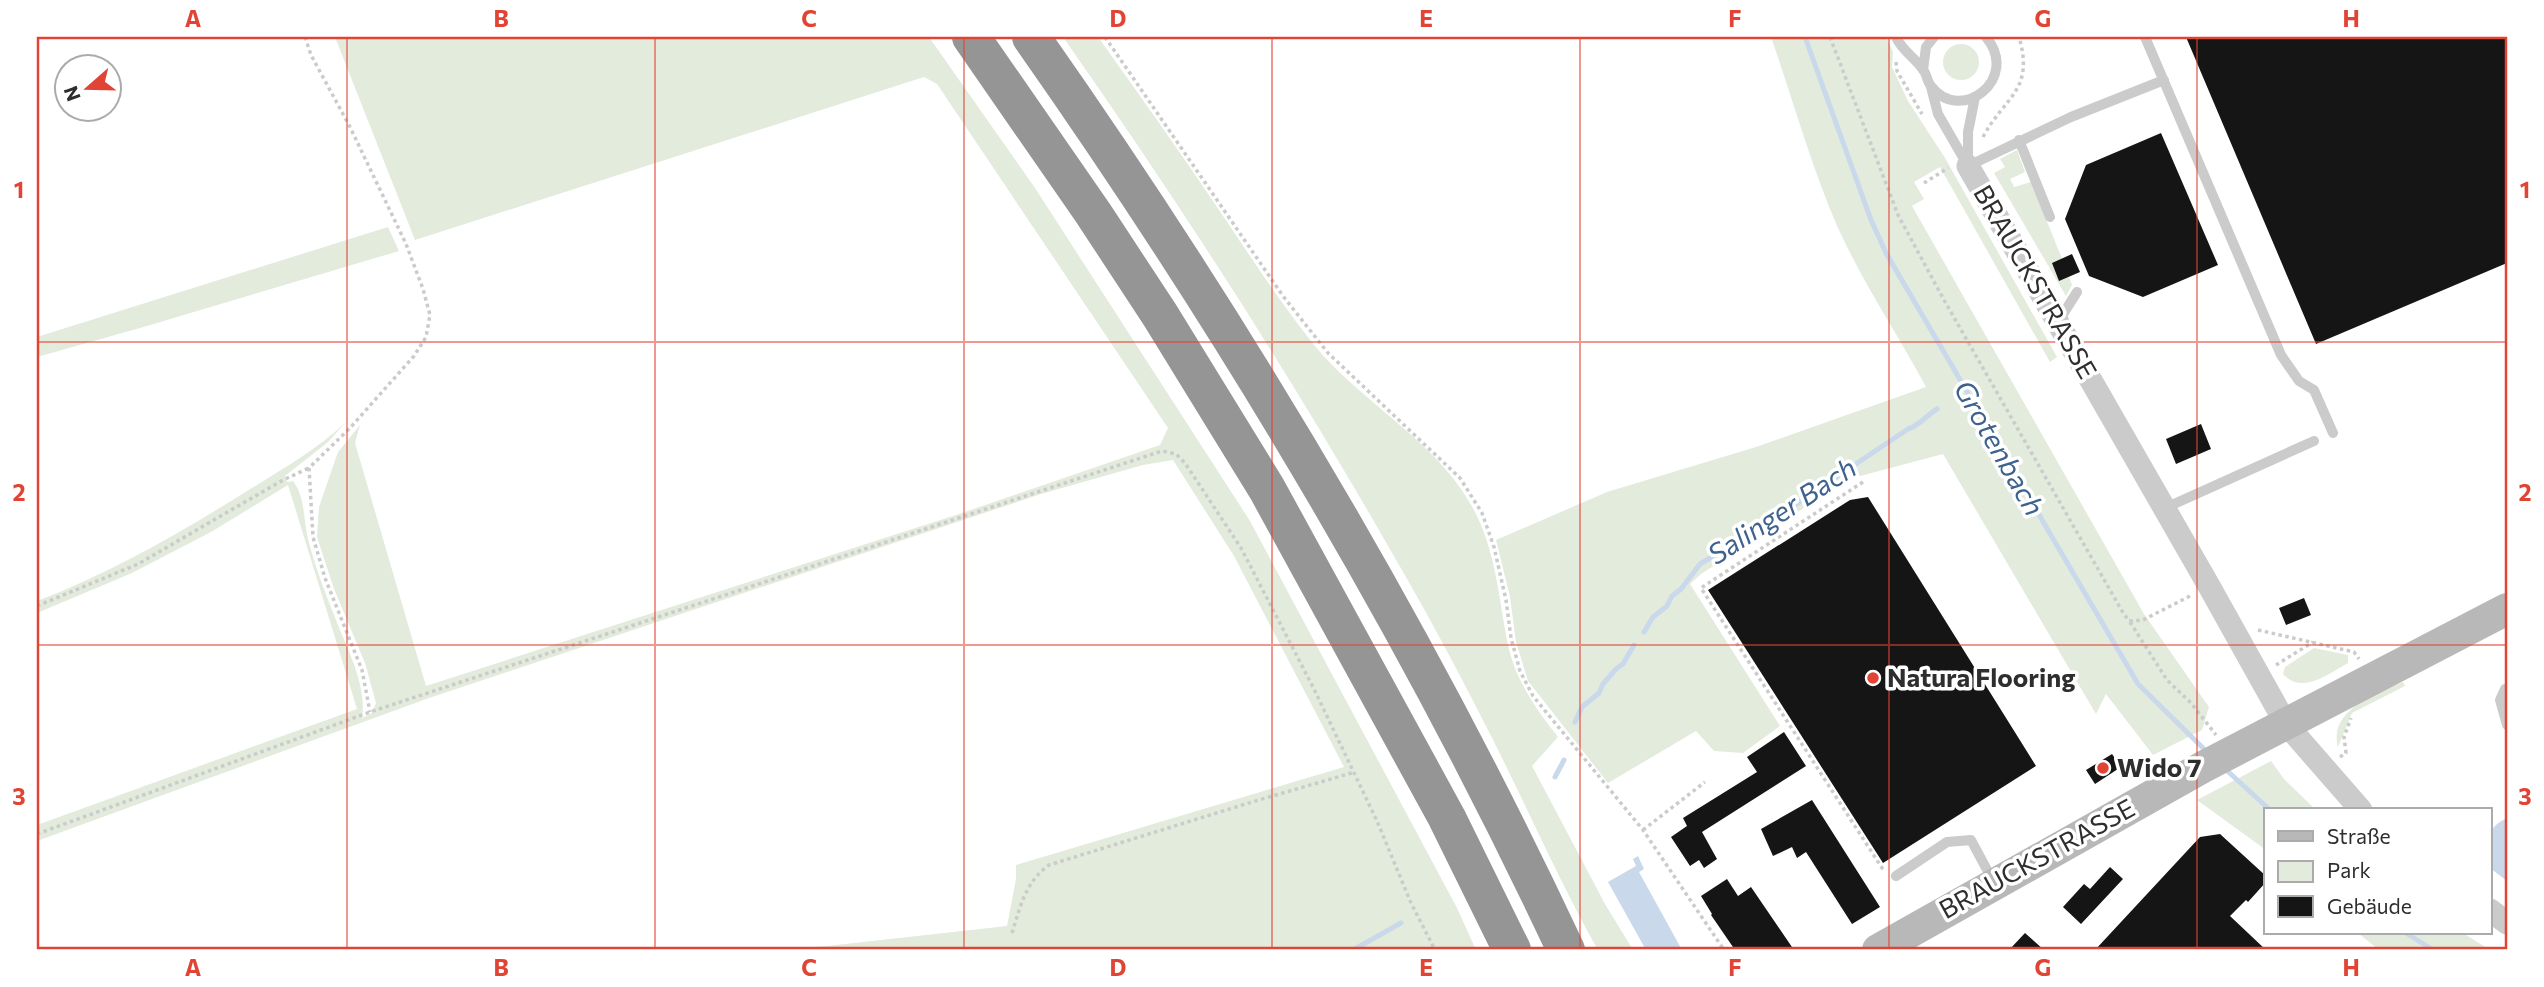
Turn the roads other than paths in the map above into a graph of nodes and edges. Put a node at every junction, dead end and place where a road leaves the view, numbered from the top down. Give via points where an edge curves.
1 (971, 37) edge
2 (1031, 37) edge
3 (1934, 37) edge
4 (1986, 37) edge
5 (2145, 37) edge
6 (1898, 42) edge
7 (1994, 43) edge
8 (1923, 70) junction
9 (2164, 80) junction
10 (1931, 86) junction
11 (1975, 97) junction
12 (2019, 140) junction
13 (1968, 166) junction
14 (2050, 217) dead end
15 (2077, 292) dead end
16 (2058, 322) junction
17 (2333, 433) dead end
18 (2314, 441) dead end
19 (2165, 508) junction
20 (2507, 609) edge
21 (2505, 689) dead end
22 (2286, 724) junction
23 (2507, 725) edge
24 (2359, 808) edge
25 (1896, 876) road end
26 (1994, 883) junction
27 (2492, 912) edge
28 (2507, 923) edge
29 (1896, 945) edge
30 (1512, 950) edge
31 (1566, 950) edge

1 - 30 highway via 1078,190 1260,477 1447,818
2 - 31 highway via 1107,144 1318,481 1437,694
3 - 8 lane via 1926,47
4 - 7 lane, BRAUCKSTRASSE
5 - 9 lane
6 - 8 lane, BRAUCKSTRASSE
7 - 11 lane, BRAUCKSTRASSE via 1995,78
8 - 10 lane, BRAUCKSTRASSE
9 - 12 lane
9 - 17 lane via 2281,355 2299,381 2314,390
10 - 11 lane via 1954,100
10 - 13 lane, BRAUCKSTRASSE via 1938,114
11 - 13 lane, BRAUCKSTRASSE
12 - 13 lane
12 - 14 lane
13 - 16 street, BRAUCKSTRASSE
15 - 16 lane
16 - 19 street, BRAUCKSTRASSE
18 - 19 lane
19 - 22 street, BRAUCKSTRASSE
20 - 22 street, BRAUCKSTRASSE
21 - 23 lane via 2500,700
22 - 24 street
22 - 26 street, BRAUCKSTRASSE
25 - 26 lane via 1947,842 1970,840
26 - 29 street, BRAUCKSTRASSE
27 - 28 street

